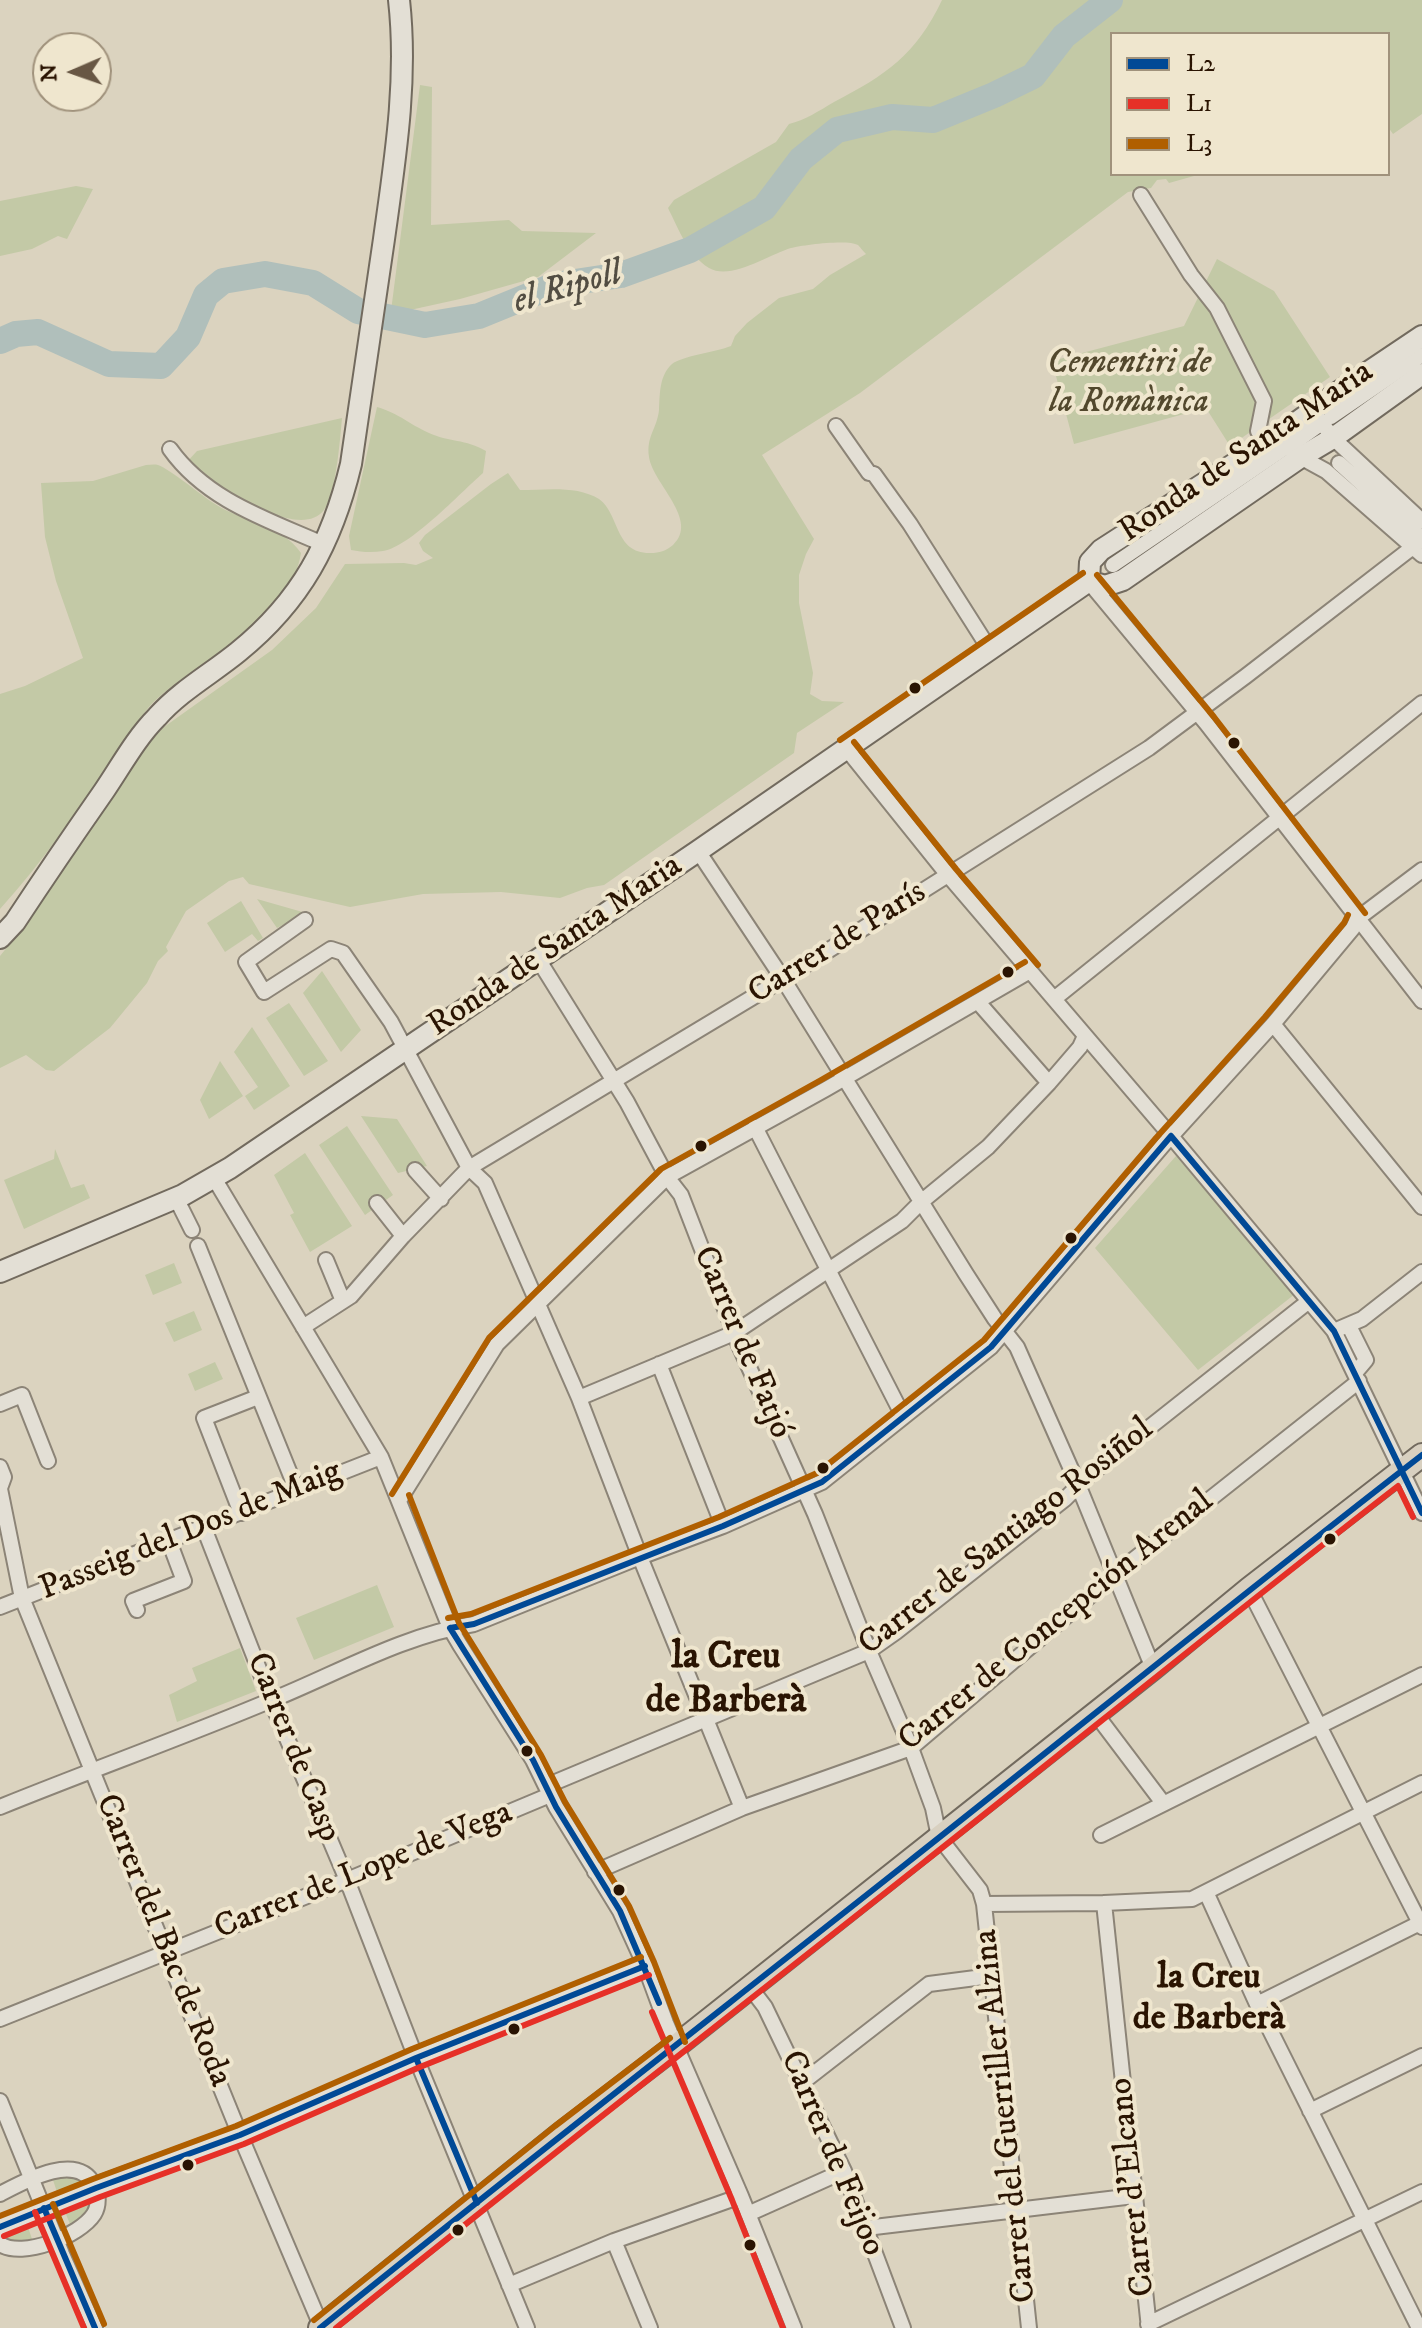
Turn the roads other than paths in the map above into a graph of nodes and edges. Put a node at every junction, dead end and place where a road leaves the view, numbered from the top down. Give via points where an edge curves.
1 (399, 0) edge
2 (1141, 195) dead end
3 (1422, 336) edge
4 (1422, 355) edge
5 (1422, 374) edge
6 (1324, 423) junction
7 (836, 426) dead end
8 (1258, 431) dead end
9 (1289, 446) junction
10 (170, 449) dead end
11 (1339, 463) dead end
12 (1422, 521) edge
13 (325, 545) junction
14 (1420, 545) edge
15 (1112, 564) dead end
16 (1089, 581) junction
17 (990, 650) junction
18 (1422, 703) edge
19 (1197, 712) junction
20 (846, 748) junction
21 (1280, 817) junction
22 (698, 851) junction
23 (1422, 870) edge
24 (948, 875) junction
25 (1357, 919) junction
26 (305, 920) dead end
27 (0, 938) edge
28 (538, 959) junction
29 (1030, 971) junction
30 (783, 979) junction
31 (1054, 999) junction
32 (1422, 1001) edge
33 (978, 1002) junction
34 (1273, 1024) junction
35 (1085, 1036) junction
36 (404, 1050) junction
37 (844, 1077) junction
38 (613, 1080) junction
39 (1049, 1083) junction
40 (755, 1127) junction
41 (1171, 1136) junction
42 (469, 1168) junction
43 (415, 1170) dead end
44 (667, 1177) junction
45 (214, 1178) junction
46 (176, 1198) junction
47 (441, 1199) junction
48 (921, 1202) junction
49 (377, 1203) dead end
50 (1422, 1207) edge
51 (192, 1230) dead end
52 (403, 1236) junction
53 (198, 1246) dead end
54 (326, 1260) dead end
55 (827, 1271) junction
56 (0, 1272) edge
57 (1422, 1272) edge
58 (343, 1301) junction
59 (1309, 1301) junction
60 (539, 1303) junction
61 (1349, 1326) junction
62 (303, 1327) junction
63 (1005, 1330) junction
64 (1334, 1331) junction
65 (734, 1333) junction
66 (659, 1364) junction
67 (1357, 1377) junction
68 (258, 1397) junction
69 (579, 1398) junction
70 (0, 1404) edge
71 (903, 1416) junction
72 (1422, 1455) edge
73 (381, 1457) junction
74 (48, 1461) dead end
75 (0, 1467) edge
76 (1401, 1471) junction
77 (1079, 1487) junction
78 (0, 1489) edge
79 (297, 1491) junction
80 (804, 1491) junction
81 (400, 1499) junction
82 (241, 1513) junction
83 (1422, 1513) edge
84 (723, 1526) junction
85 (204, 1528) junction
86 (169, 1541) junction
87 (640, 1557) junction
88 (1114, 1576) junction
89 (1249, 1589) junction
90 (22, 1598) junction
91 (0, 1607) edge
92 (137, 1610) dead end
93 (450, 1628) junction
94 (869, 1651) junction
95 (1153, 1668) junction
96 (1422, 1675) edge
97 (271, 1701) junction
98 (1095, 1713) junction
99 (706, 1720) junction
100 (1319, 1726) junction
101 (911, 1748) junction
102 (93, 1770) junction
103 (1422, 1783) edge
104 (548, 1790) junction
105 (1163, 1803) junction
106 (0, 1807) edge
107 (742, 1808) junction
108 (1364, 1813) junction
109 (1101, 1835) dead end
110 (939, 1837) junction
111 (595, 1872) junction
112 (347, 1880) junction
113 (1206, 1892) junction
114 (1104, 1903) junction
115 (984, 1904) junction
116 (1421, 1924) edge
117 (166, 1953) junction
118 (645, 1966) junction
119 (991, 1976) junction
120 (749, 1986) junction
121 (1257, 2004) junction
122 (0, 2019) edge
123 (676, 2046) junction
124 (1422, 2056) edge
125 (416, 2058) junction
126 (803, 2082) junction
127 (0, 2101) edge
128 (1310, 2111) junction
129 (240, 2135) junction
130 (844, 2171) junction
131 (32, 2179) junction
132 (96, 2188) junction
133 (1422, 2192) edge
134 (0, 2194) edge
135 (741, 2196) junction
136 (1134, 2196) junction
137 (477, 2203) junction
138 (44, 2208) junction
139 (1016, 2209) junction
140 (748, 2214) junction
141 (1364, 2221) junction
142 (0, 2227) edge
143 (866, 2228) junction
144 (57, 2240) junction
145 (614, 2241) junction
146 (0, 2244) edge
147 (509, 2285) junction
148 (1149, 2326) edge
149 (95, 2328) edge
150 (321, 2328) edge
151 (527, 2328) edge
152 (650, 2328) edge
153 (794, 2328) edge
154 (903, 2328) edge
155 (1029, 2328) edge
156 (1419, 2328) edge

1 - 13 street via 401,95 388,207 351,464
2 - 8 street via 1217,308 1264,401
3 - 6 street, Ronda de Santa Maria
4 - 6 street, Ronda de Santa Maria
5 - 6 street, Ronda de Santa Maria
6 - 9 street, Ronda de Santa Maria
6 - 9 street, Ronda de Santa Maria
6 - 12 street
7 - 17 street via 910,524
9 - 14 street
9 - 15 street
9 - 16 street, Ronda de Santa Maria via 1123,580 1105,586
9 - 16 street, Ronda de Santa Maria via 1101,550 1090,562
10 - 13 street via 193,477 224,500
11 - 14 street
13 - 27 street via 275,618 155,718
14 - 19 street, Carrer de París
16 - 17 street, Ronda de Santa Maria
16 - 19 street
17 - 20 street, Ronda de Santa Maria
18 - 21 street
19 - 21 street
19 - 24 street, Carrer de París
20 - 22 street, Ronda de Santa Maria
20 - 24 street
21 - 25 street
21 - 31 street
22 - 28 street, Ronda de Santa Maria
22 - 30 street
23 - 25 street
24 - 29 street
24 - 30 street, Carrer de París
25 - 32 street
25 - 34 street
26 - 36 street via 246,962 264,992 331,949 343,953
28 - 36 street, Ronda de Santa Maria
28 - 38 street, Carrer de Fatjó
29 - 31 street
29 - 33 street
30 - 37 street
30 - 38 street, Carrer de París
31 - 35 street
33 - 37 street
33 - 39 street
34 - 41 street
34 - 50 street
35 - 39 street
35 - 41 street
36 - 42 street
36 - 45 street, Ronda de Santa Maria
37 - 40 street
37 - 48 street
38 - 42 street, Carrer de París
38 - 44 street, Carrer de Fatjó
39 - 48 street via 988,1147
40 - 44 street
40 - 55 street
41 - 59 street
41 - 63 street
42 - 47 street, Carrer de París
42 - 60 street via 485,1183
43 - 47 street
44 - 60 street
44 - 65 street, Carrer de Fatjó via 681,1195
45 - 46 street, Ronda de Santa Maria
45 - 62 street
46 - 51 street
46 - 56 street, Ronda de Santa Maria
47 - 52 street, Carrer de París
48 - 55 street via 902,1221
48 - 63 street
49 - 52 street
52 - 58 street, Carrer de París
53 - 68 street
54 - 58 street
55 - 65 street
55 - 71 street
57 - 61 street
58 - 62 street, Carrer de París
59 - 64 street
59 - 77 street, Carrer de Santiago Rosiñol
60 - 69 street
60 - 81 street via 497,1344
61 - 64 street
61 - 67 street via 1366,1360
62 - 73 street
63 - 71 street
63 - 77 street
64 - 67 street
65 - 66 street
65 - 80 street, Carrer de Fatjó
66 - 69 street
66 - 84 street
67 - 76 street
67 - 88 street, Carrer de Concepción Arenal
68 - 79 street
68 - 82 street via 204,1418
69 - 87 street
70 - 74 street via 22,1395
71 - 80 street
72 - 76 main road
73 - 79 street, Passeig del Dos de Maig
73 - 81 street
75 - 78 street, Carrer del Bac de Roda
76 - 83 street
76 - 89 main road
77 - 88 street
77 - 94 street, Carrer de Santiago Rosiñol
78 - 90 street, Carrer del Bac de Roda
79 - 82 street, Passeig del Dos de Maig
80 - 84 street
80 - 94 street, Carrer de Fatjó
81 - 93 street
82 - 85 street, Passeig del Dos de Maig
84 - 87 street
85 - 86 street, Passeig del Dos de Maig
85 - 97 street, Carrer de Casp
86 - 90 street, Passeig del Dos de Maig
86 - 92 street via 184,1581 133,1601
87 - 93 street via 474,1624
87 - 99 street
88 - 95 street
88 - 101 street, Carrer de Concepción Arenal
89 - 95 main road
89 - 100 street
90 - 91 street, Passeig del Dos de Maig
90 - 102 street, Carrer del Bac de Roda
93 - 97 street
93 - 104 street
94 - 99 street, Carrer de Santiago Rosiñol
94 - 101 street, Carrer de Fatjó
95 - 98 main road
96 - 100 street
97 - 102 street
97 - 112 street, Carrer de Casp
98 - 105 street
98 - 110 main road
99 - 104 street, Carrer de Santiago Rosiñol
99 - 107 street
100 - 105 street
100 - 108 street
101 - 107 street, Carrer de Concepción Arenal
101 - 110 street, Carrer de Fatjó
102 - 106 street
102 - 117 street, Carrer del Bac de Roda
103 - 108 street
104 - 111 street
104 - 112 street, Carrer de Lope de Vega
105 - 109 street
107 - 111 street, Carrer de Concepción Arenal
108 - 113 street
108 - 116 street
110 - 115 street via 980,1890
110 - 120 main road
111 - 118 street
112 - 117 street, Carrer de Lope de Vega
112 - 125 street, Carrer de Casp
113 - 114 street via 1192,1899
113 - 121 street
114 - 115 street
114 - 136 street, Carrer d'Elcano
115 - 119 street, Carrer del Guerriller Alzina
116 - 121 street
117 - 122 street, Carrer de Lope de Vega
117 - 129 street, Carrer del Bac de Roda
118 - 123 street
118 - 125 street
119 - 126 street via 929,1984
119 - 139 street, Carrer del Guerriller Alzina
120 - 123 main road
120 - 126 street, Carrer de Feijoo
121 - 128 street
123 - 135 street
123 - 137 main road
124 - 128 street
125 - 129 street
125 - 137 street, Carrer de Casp
126 - 130 street, Carrer de Feijoo
127 - 131 street
128 - 141 street
129 - 132 street
129 - 150 street, Carrer del Bac de Roda
130 - 140 street
130 - 143 street, Carrer de Feijoo
131 - 132 street via 73,2169 89,2177
131 - 134 street
131 - 138 street
132 - 138 street
132 - 144 street via 94,2214
133 - 141 street
135 - 140 street
135 - 145 street
136 - 139 street
136 - 148 street, Carrer d'Elcano
137 - 147 street, Carrer de Casp
137 - 150 main road
138 - 142 street
138 - 144 street
139 - 143 street
139 - 155 street, Carrer del Guerriller Alzina
140 - 153 street
141 - 148 street
141 - 156 street
143 - 154 street, Carrer de Feijoo
144 - 146 street via 15,2250
144 - 149 street
145 - 147 street
145 - 152 street
147 - 151 street, Carrer de Casp

